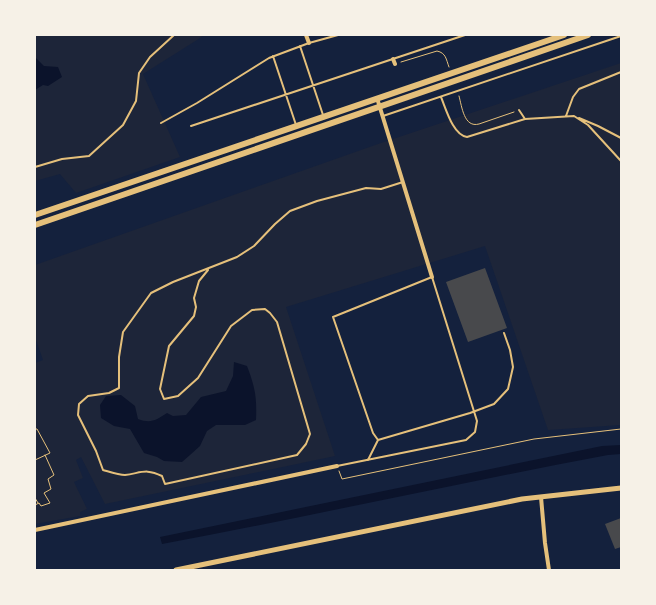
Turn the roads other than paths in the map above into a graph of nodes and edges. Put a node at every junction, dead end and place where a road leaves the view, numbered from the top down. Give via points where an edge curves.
1 (174, 35) edge
2 (306, 35) edge
3 (338, 35) edge
4 (465, 35) edge
5 (564, 35) edge
6 (588, 35) edge
7 (621, 36) edge
8 (309, 43) junction
9 (300, 46) junction
10 (272, 56) junction
11 (393, 59) junction
12 (395, 64) dead end
13 (621, 72) edge
14 (314, 85) junction
15 (285, 95) junction
16 (440, 97) junction
17 (377, 98) junction
18 (380, 106) junction
19 (519, 110) dead end
20 (324, 116) junction
21 (383, 116) junction
22 (566, 116) junction
23 (574, 116) junction
24 (525, 118) junction
25 (161, 123) dead end
26 (191, 126) dead end
27 (296, 126) junction
28 (621, 138) edge
29 (621, 161) edge
30 (35, 167) edge
31 (403, 182) junction
32 (35, 215) edge
33 (35, 225) edge
34 (208, 270) junction
35 (432, 276) junction
36 (504, 333) dead end
37 (378, 440) junction
38 (368, 460) junction
39 (337, 466) joint
40 (621, 488) edge
41 (541, 497) junction
42 (35, 530) edge
43 (176, 570) edge
44 (549, 570) edge

1 - 30 lane via 150,57 139,73 136,101 123,125 89,156 62,158
2 - 8 street
3 - 8 lane
4 - 11 lane
5 - 17 main road
6 - 18 main road
7 - 16 lane
8 - 9 lane
9 - 10 lane
9 - 14 lane
10 - 15 lane
10 - 25 lane
11 - 12 street
11 - 14 lane
13 - 22 lane via 579,88
14 - 15 lane
14 - 20 lane
15 - 26 lane
15 - 27 lane
16 - 21 lane
16 - 24 lane via 456,131 462,137 467,138
17 - 18 street
17 - 20 main road
18 - 21 street
18 - 33 main road
19 - 24 lane
20 - 27 main road
21 - 31 street
22 - 23 lane
22 - 24 lane
23 - 28 lane
23 - 29 lane via 588,125
27 - 32 main road
31 - 34 lane via 381,189 366,188 290,211 254,246
31 - 35 street
34 - 34 lane via 199,281 194,298 194,316 169,346 160,389 164,399 178,396 198,378 231,326 252,310 265,309 277,322 310,434 306,444 297,455 164,484 162,476 152,471 124,475 103,470 78,415 79,404 88,396 119,388 119,357 123,332 151,293
35 - 37 lane via 333,317
35 - 38 lane via 477,421 475,432 466,440
36 - 37 lane via 513,367 508,389 494,404
37 - 38 lane
38 - 39 lane
39 - 42 street
40 - 41 street
41 - 43 street
41 - 44 street

